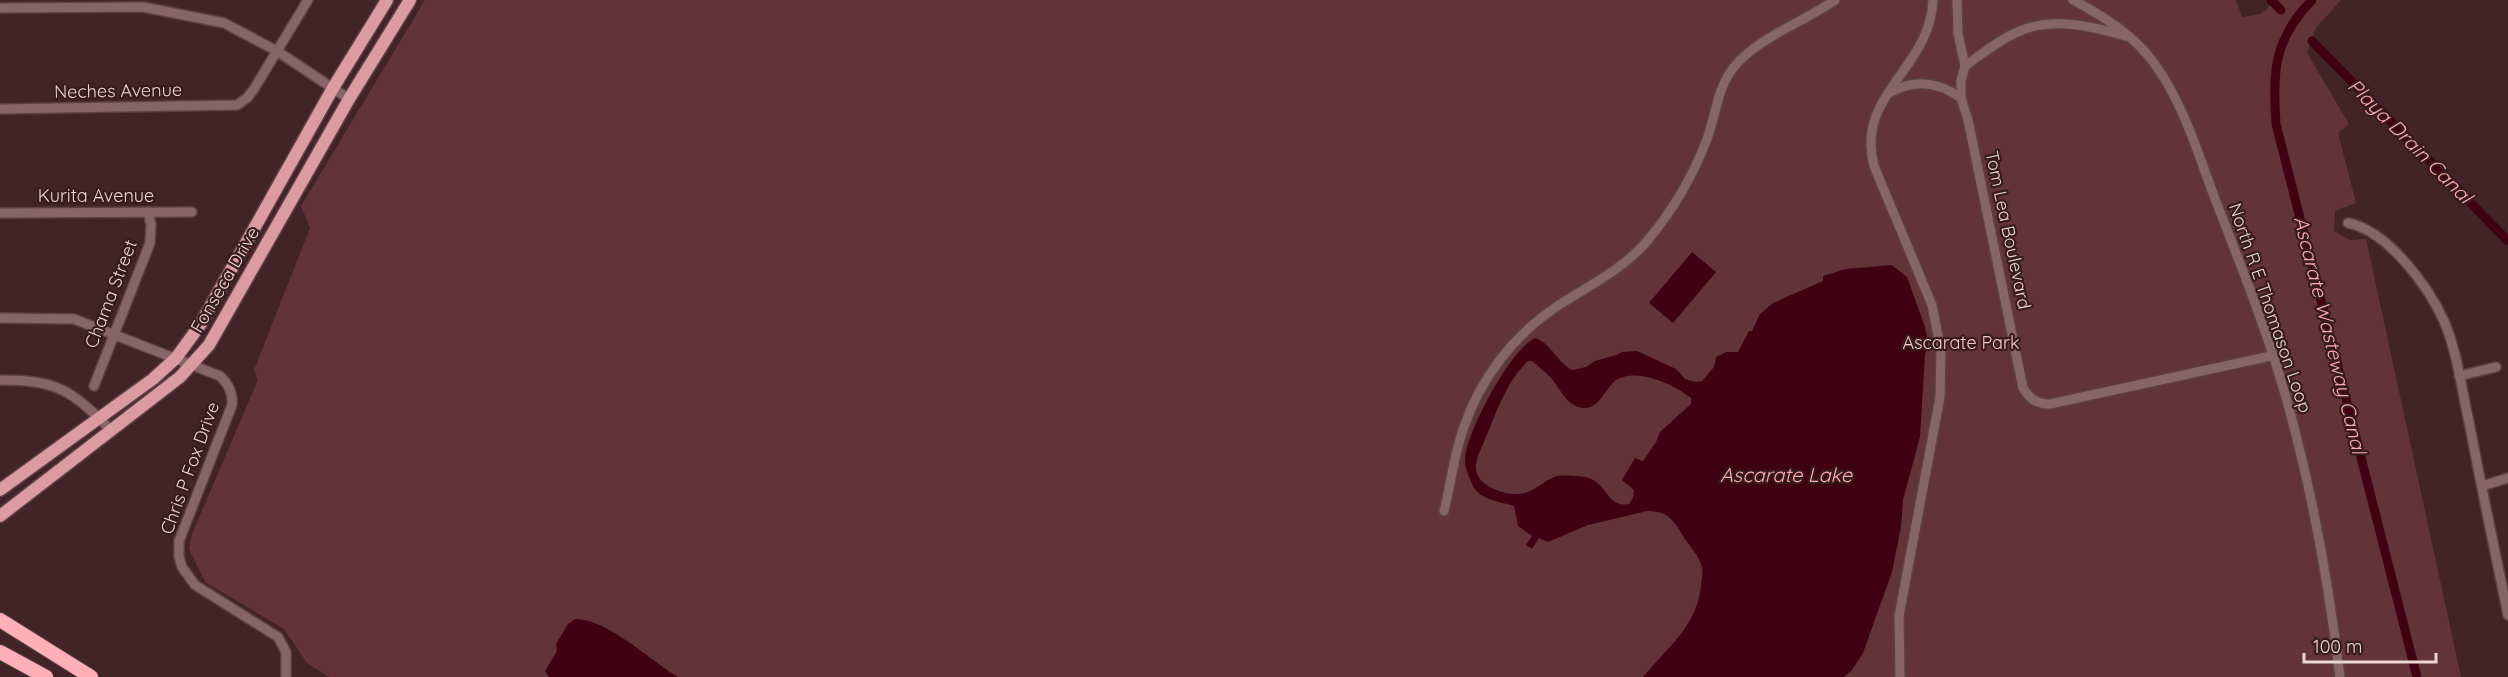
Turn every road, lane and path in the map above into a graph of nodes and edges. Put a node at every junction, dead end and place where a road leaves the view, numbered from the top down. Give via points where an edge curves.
1 (308, 0) edge
2 (387, 0) edge
3 (410, 0) edge
4 (1835, 0) edge
5 (1933, 0) edge
6 (1957, 0) edge
7 (2073, 0) edge
8 (0, 8) edge
9 (2130, 38) junction
10 (277, 51) junction
11 (1965, 66) junction
12 (333, 88) junction
13 (1888, 93) junction
14 (1961, 98) junction
15 (349, 99) junction
16 (0, 109) edge
17 (148, 212) junction
18 (192, 212) dead end
19 (0, 213) edge
20 (2348, 223) dead end
21 (0, 318) edge
22 (114, 333) junction
23 (2271, 356) junction
24 (176, 358) junction
25 (192, 365) junction
26 (2496, 367) dead end
27 (2459, 376) junction
28 (0, 380) edge
29 (94, 386) dead end
30 (100, 419) junction
31 (112, 431) junction
32 (2508, 478) edge
33 (2482, 486) junction
34 (0, 490) edge
35 (1444, 511) dead end
36 (0, 516) edge
37 (2508, 615) edge
38 (0, 620) edge
39 (0, 652) edge
40 (46, 677) edge
41 (91, 677) edge
42 (286, 677) edge
43 (1900, 677) edge
44 (2340, 677) edge

1 - 10 street
2 - 12 main road, Fonseca Drive
3 - 15 main road, Fonseca Drive
4 - 35 street via 1739,62 1726,79 1707,138 1684,189 1646,243 1614,271 1534,324 1495,365 1464,427
5 - 13 street via 1925,35
6 - 11 street, Tom Lea Boulevard via 1958,34
7 - 9 street, North R E Thomason Loop via 2106,18
8 - 10 street via 159,9 224,23
9 - 11 street via 2079,25 2034,26 2005,38
9 - 23 street, North R E Thomason Loop via 2156,65 2175,98
10 - 12 street
10 - 16 street, Neches Avenue via 247,98 237,105
11 - 14 street, Tom Lea Boulevard via 1960,81
12 - 15 street
12 - 24 main road, Fonseca Drive via 200,325
13 - 14 street via 1900,87 1926,84 1950,90
13 - 43 street via 1872,123 1870,151 1932,305 1941,369 1936,419 1899,616
14 - 23 street, Tom Lea Boulevard via 2023,388 2029,397 2050,404
15 - 25 main road, Fonseca Drive via 227,316
17 - 18 street, Kurita Avenue
17 - 19 street, Kurita Avenue
17 - 22 street, Chama Street via 150,243
20 - 27 street via 2375,235 2422,283 2444,322
21 - 22 street, Chris P Fox Drive via 68,318
22 - 24 street, Chris P Fox Drive
22 - 29 street, Chama Street
23 - 44 street, North R E Thomason Loop via 2308,483
24 - 25 street, Chris P Fox Drive
24 - 30 main road, Fonseca Drive
25 - 31 main road, Fonseca Drive
25 - 42 street, Chris P Fox Drive via 220,376 231,390 232,405 181,533 179,557 195,585 278,637 286,652
26 - 27 street
27 - 33 street
28 - 30 street via 59,387
30 - 31 street
30 - 34 main road, Fonseca Drive
31 - 36 main road, Fonseca Drive
32 - 33 street
33 - 37 street
38 - 41 highway
39 - 40 highway

